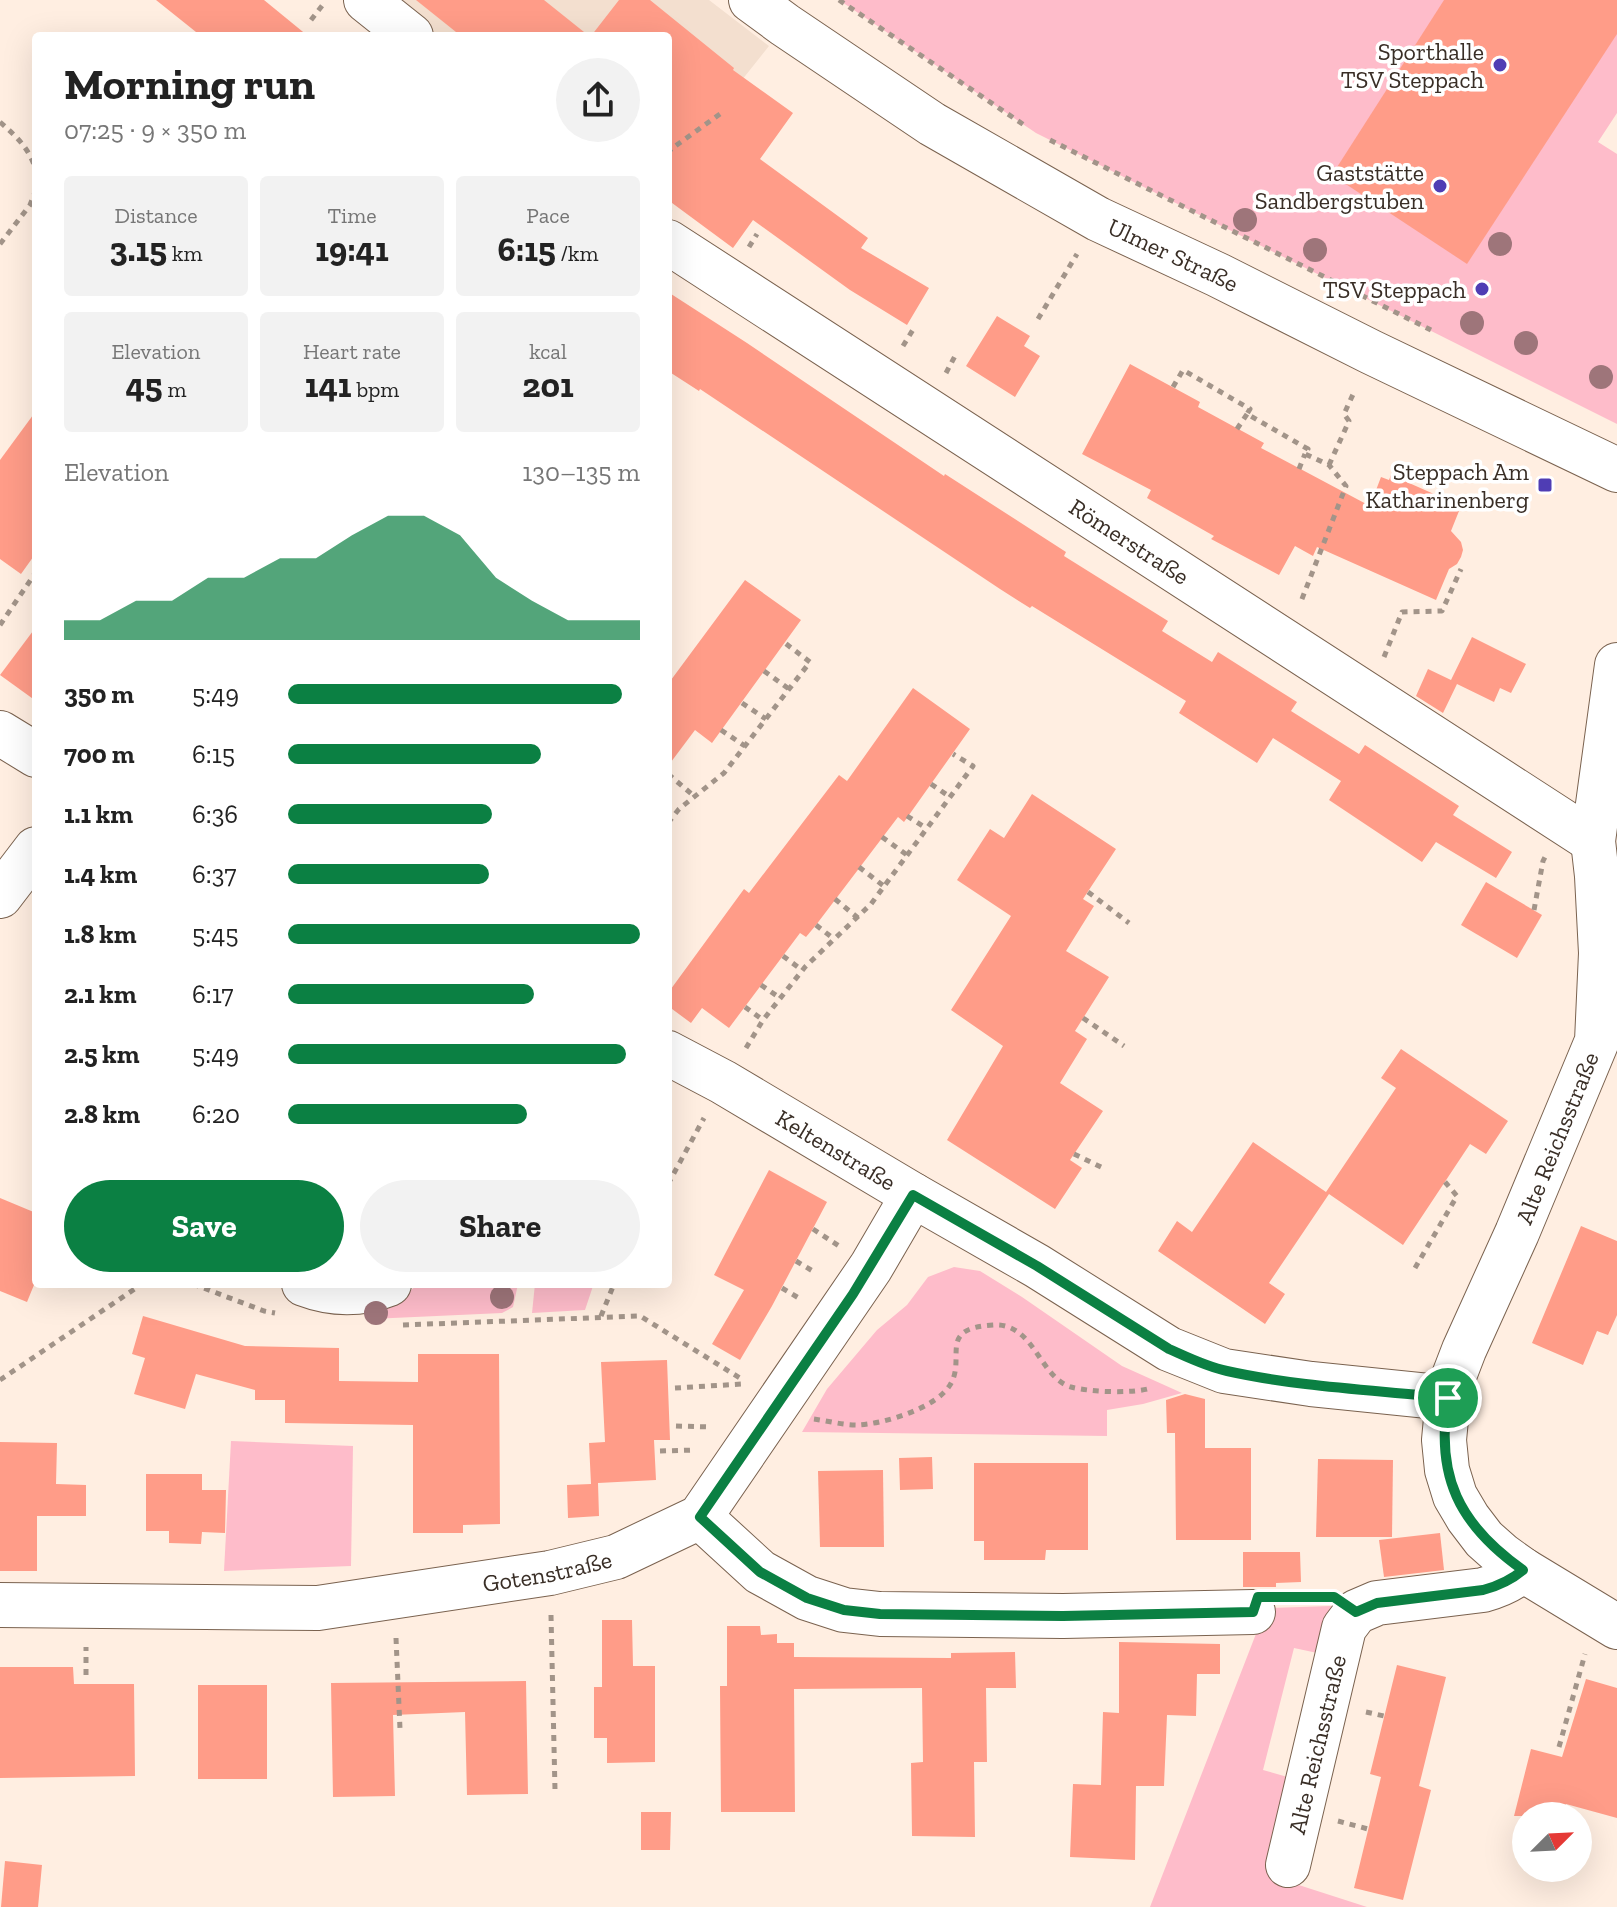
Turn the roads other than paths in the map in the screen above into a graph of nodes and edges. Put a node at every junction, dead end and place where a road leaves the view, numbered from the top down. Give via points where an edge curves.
1 (366, 0) edge
2 (751, 0) edge
3 (406, 32) edge
4 (672, 245) edge
5 (1617, 470) edge
6 (1617, 665) edge
7 (0, 733) edge
8 (32, 753) edge
9 (1579, 832) junction
10 (32, 854) edge
11 (0, 896) edge
12 (1607, 1046) edge
13 (672, 1055) edge
14 (913, 1195) junction
15 (292, 1299) edge
16 (394, 1305) edge
17 (1448, 1398) junction
18 (700, 1517) junction
19 (1523, 1570) junction
20 (0, 1605) edge
21 (1253, 1612) road end
22 (1607, 1621) edge
23 (1288, 1865) dead end

1 - 3 street
2 - 5 street, Ulmer Straße via 932,124 1098,219
4 - 9 street, Römerstraße
6 - 9 street, Alte Reichsstraße
7 - 8 street
9 - 12 street, Alte Reichsstraße via 1597,876
10 - 11 street
12 - 17 street, Alte Reichsstraße via 1464,1350
13 - 14 street, Keltenstraße
14 - 17 street, Keltenstraße via 1191,1359 1267,1378
14 - 18 street, Gotenstraße via 871,1267
15 - 16 street via 319,1290 374,1290
17 - 19 street, Alte Reichsstraße via 1444,1440 1455,1496 1484,1539
18 - 20 street, Gotenstraße via 616,1557 550,1573 318,1608
18 - 21 street via 760,1572 807,1598 844,1610 1063,1616
19 - 22 street, Alte Reichsstraße
19 - 23 street, Alte Reichsstraße via 1483,1590 1377,1603 1356,1612 1344,1628

